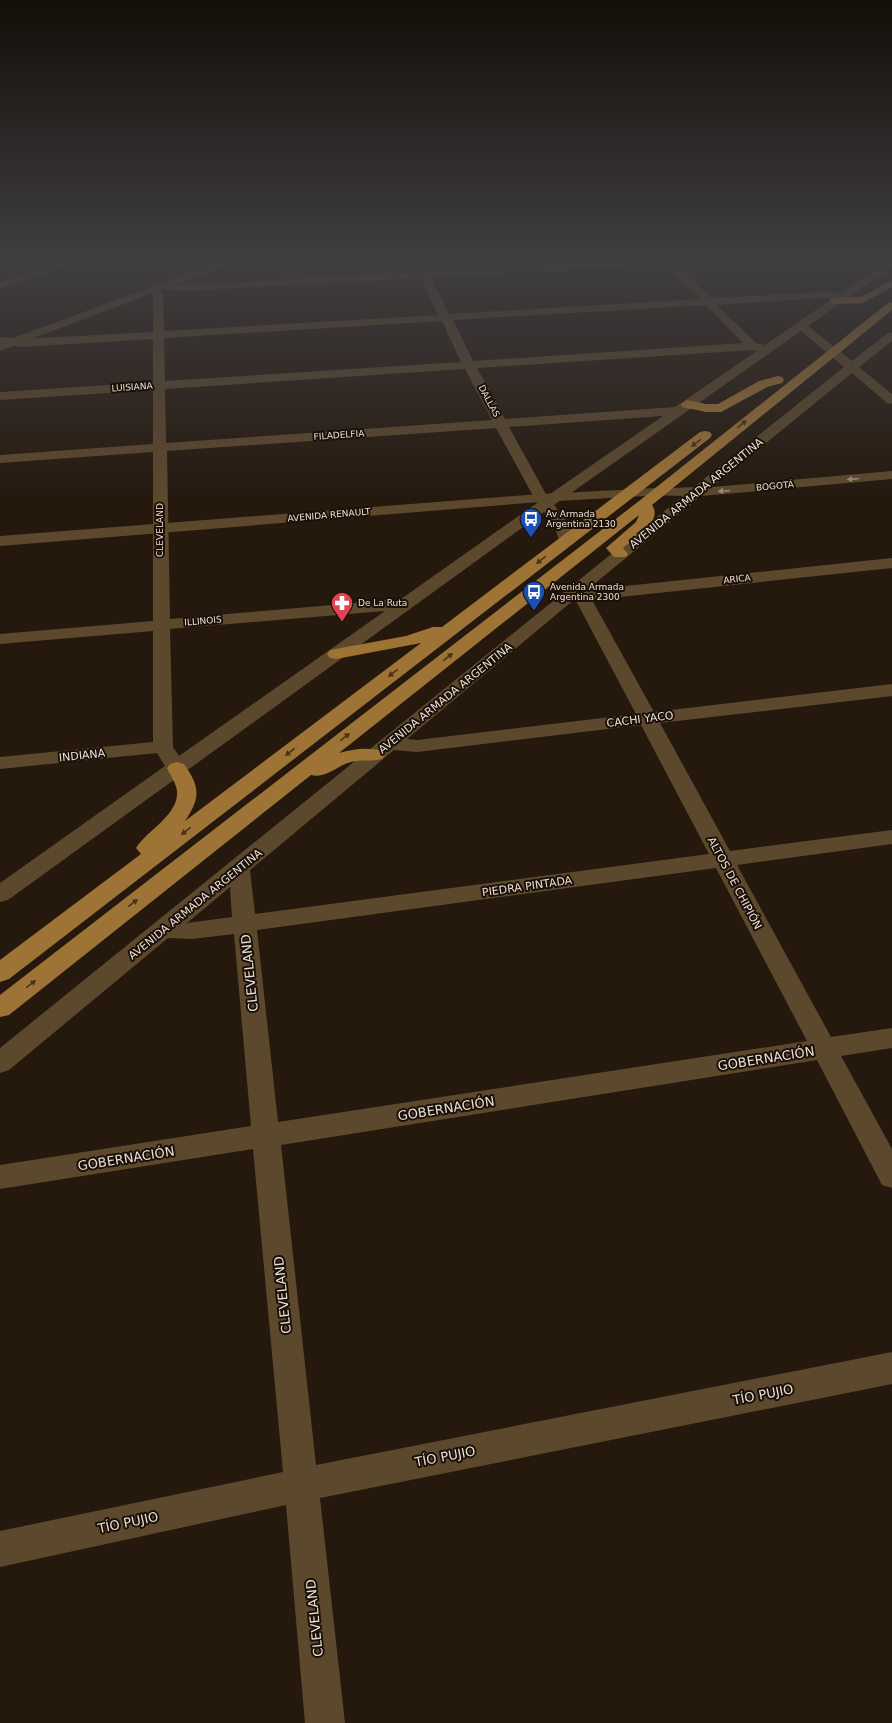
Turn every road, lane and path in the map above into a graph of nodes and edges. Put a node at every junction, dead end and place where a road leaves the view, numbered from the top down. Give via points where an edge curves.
1 (17, 338) edge
2 (83, 338) edge
3 (158, 338) edge
4 (456, 338) edge
5 (744, 338) edge
6 (782, 338) edge
7 (820, 338) edge
8 (838, 338) edge
9 (888, 338) edge
10 (4, 343) edge
11 (829, 344) junction
12 (752, 346) junction
13 (767, 349) junction
14 (813, 352) dead end
15 (469, 365) junction
16 (796, 366) dead end
17 (852, 366) junction
18 (778, 380) junction
19 (158, 385) junction
20 (0, 396) edge
21 (892, 400) edge
22 (683, 408) junction
23 (729, 417) dead end
24 (501, 423) junction
25 (717, 427) dead end
26 (159, 448) junction
27 (0, 459) edge
28 (892, 475) edge
29 (699, 491) junction
30 (643, 497) junction
31 (547, 500) junction
32 (160, 528) junction
33 (566, 540) junction
34 (0, 541) edge
35 (620, 554) junction
36 (892, 562) edge
37 (580, 593) junction
38 (406, 604) junction
39 (160, 625) junction
40 (456, 625) junction
41 (0, 639) edge
42 (336, 654) junction
43 (892, 690) edge
44 (647, 718) junction
45 (163, 747) junction
46 (382, 750) junction
47 (0, 764) edge
48 (177, 768) junction
49 (892, 837) edge
50 (193, 856) junction
51 (722, 860) junction
52 (239, 868) junction
53 (123, 879) junction
54 (0, 894) edge
55 (244, 924) junction
56 (162, 930) junction
57 (0, 973) edge
58 (0, 1008) edge
59 (892, 1038) edge
60 (824, 1049) junction
61 (0, 1063) edge
62 (266, 1136) junction
63 (892, 1176) edge
64 (0, 1177) edge
65 (892, 1368) edge
66 (301, 1485) junction
67 (0, 1549) edge
68 (324, 1723) edge

1 - 10 street
2 - 10 street
3 - 19 street, CLEVELAND
4 - 15 street, DALLAS
5 - 12 street
6 - 13 street
7 - 11 street
8 - 11 main road
9 - 17 street, AVENIDA ARMADA ARGENTINA
11 - 14 main road
11 - 17 street
30 -> 11 main road
12 - 13 street, LUISIANA
12 - 15 street, LUISIANA
13 - 22 street
15 - 19 street, LUISIANA
15 - 24 street, DALLAS
16 - 18 main road
17 - 21 street
17 - 29 street, AVENIDA ARMADA ARGENTINA
18 - 22 main road via 763,384 721,408
18 - 23 main road
19 - 20 street, LUISIANA
19 - 26 street, CLEVELAND
22 - 24 street, FILADELFIA
22 - 31 street
24 - 26 street, FILADELFIA
24 - 31 street, DALLAS
25 -> 30 main road
26 - 27 street, FILADELFIA
26 - 32 street, CLEVELAND
28 -> 29 street, BOGOTÁ
29 - 30 street, BOGOTÁ
29 - 35 street, AVENIDA ARMADA ARGENTINA
30 - 31 street, AVENIDA RENAULT
30 - 33 main road
30 - 35 main road via 648,513 645,522 614,548
50 -> 30 main road
31 - 32 street, AVENIDA RENAULT
31 - 33 street, DALLAS via 561,524
31 - 38 street
32 - 34 street, AVENIDA RENAULT
32 - 39 street, CLEVELAND
33 -> 40 main road
35 - 37 street, AVENIDA ARMADA ARGENTINA
36 - 37 street, ARICA
37 - 44 street, ALTOS DE CHIPIÓN
37 - 46 street, AVENIDA ARMADA ARGENTINA
38 - 39 street, ILLINOIS
38 - 42 street
39 - 41 street, ILLINOIS
39 - 45 street, CLEVELAND
40 - 42 main road via 409,640
40 -> 53 main road
42 - 48 street
43 - 44 street, CACHI YACO
44 - 46 street, CACHI YACO
44 - 51 street, ALTOS DE CHIPIÓN
45 - 47 street, INDIANA
45 - 48 street
46 - 50 main road via 341,758 327,764 249,824
46 - 52 street, AVENIDA ARMADA ARGENTINA
48 - 53 main road via 187,792 185,803
48 - 54 street
49 - 51 street, PIEDRA PINTADA
58 -> 50 main road
51 - 55 street, PIEDRA PINTADA
51 - 60 street, ALTOS DE CHIPIÓN
52 - 55 street, CLEVELAND
52 - 56 street, AVENIDA ARMADA ARGENTINA
53 - 57 main road
55 - 56 street, PIEDRA PINTADA via 192,931
55 - 62 street, CLEVELAND
56 - 61 street, AVENIDA ARMADA ARGENTINA
59 - 60 street, GOBERNACIÓN
60 - 62 street, GOBERNACIÓN
60 - 63 street, ALTOS DE CHIPIÓN
62 - 64 street, GOBERNACIÓN
62 - 66 street, CLEVELAND
65 - 66 street, TÍO PUJIO
66 - 67 street, TÍO PUJIO
66 - 68 street, CLEVELAND

